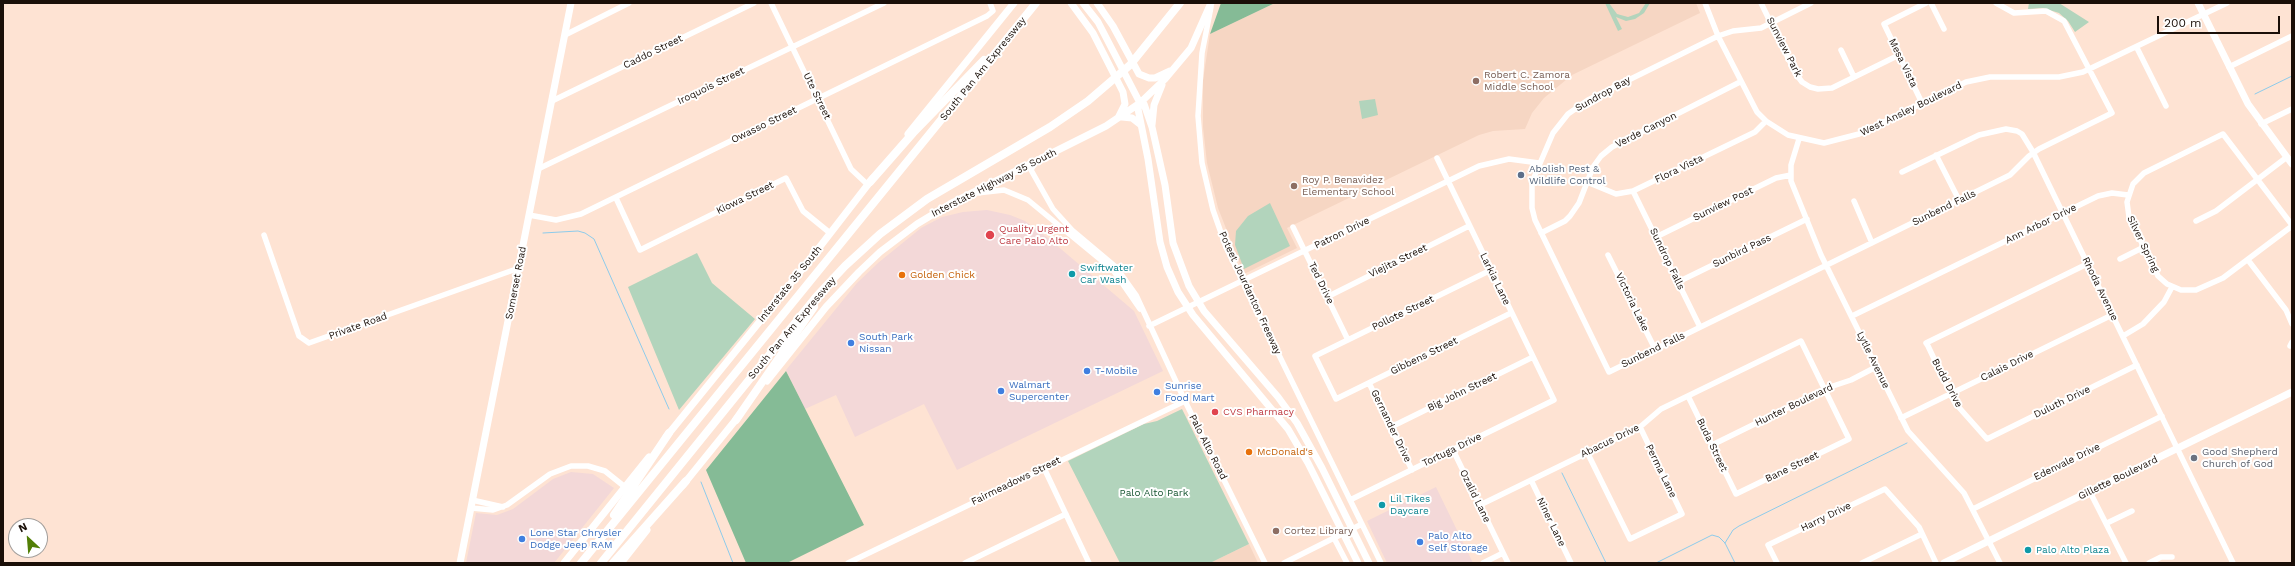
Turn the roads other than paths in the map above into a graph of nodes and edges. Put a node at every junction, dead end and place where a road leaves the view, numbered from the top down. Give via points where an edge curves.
1 (571, 3) edge
2 (629, 3) edge
3 (754, 3) edge
4 (771, 3) edge
5 (884, 3) edge
6 (990, 3) edge
7 (1014, 3) edge
8 (1032, 3) edge
9 (1036, 3) edge
10 (1071, 3) edge
11 (1084, 3) edge
12 (1098, 3) edge
13 (1180, 3) edge
14 (1212, 3) edge
15 (1705, 3) edge
16 (1761, 3) edge
17 (1811, 3) edge
18 (1926, 3) edge
19 (1931, 3) edge
20 (1996, 3) edge
21 (2198, 3) edge
22 (2227, 3) edge
23 (2203, 14) junction
24 (1771, 23) junction
25 (1944, 29) dead end
26 (565, 35) junction
27 (1718, 36) junction
28 (2292, 36) edge
29 (792, 47) junction
30 (2137, 48) junction
31 (1841, 50) dead end
32 (1899, 55) junction
33 (2229, 67) junction
34 (1174, 69) junction
35 (2089, 69) junction
36 (1854, 77) junction
37 (1165, 79) junction
38 (1740, 82) junction
39 (818, 99) junction
40 (552, 101) junction
41 (1140, 103) junction
42 (1922, 103) junction
43 (2166, 106) dead end
44 (2292, 109) edge
45 (1118, 119) junction
46 (1766, 122) junction
47 (2261, 124) junction
48 (1142, 125) junction
49 (1152, 127) junction
50 (1799, 139) junction
51 (2033, 152) junction
52 (1936, 156) junction
53 (2287, 157) junction
54 (1437, 158) dead end
55 (1036, 161) junction
56 (1539, 163) junction
57 (2292, 164) edge
58 (538, 169) junction
59 (1902, 172) dead end
60 (1790, 175) junction
61 (2258, 180) junction
62 (1448, 181) junction
63 (1587, 182) junction
64 (869, 183) junction
65 (1634, 191) junction
66 (2128, 195) junction
67 (967, 196) junction
68 (616, 198) junction
69 (1959, 200) junction
70 (1854, 201) dead end
71 (2062, 213) junction
72 (529, 215) junction
73 (1807, 219) junction
74 (2196, 221) dead end
75 (2292, 225) edge
76 (1469, 226) junction
77 (1293, 227) dead end
78 (830, 233) junction
79 (1542, 233) junction
80 (880, 234) junction
81 (264, 235) dead end
82 (1656, 237) junction
83 (1872, 243) junction
84 (2144, 247) junction
85 (1305, 250) junction
86 (1608, 255) dead end
87 (2120, 259) dead end
88 (2248, 260) junction
89 (2087, 264) junction
90 (1826, 266) junction
91 (519, 268) junction
92 (1490, 270) junction
93 (1242, 281) junction
94 (1678, 282) junction
95 (2172, 288) junction
96 (1327, 297) junction
97 (1198, 302) junction
98 (1188, 307) junction
99 (1141, 310) junction
100 (1511, 313) junction
101 (2112, 315) junction
102 (1852, 316) junction
103 (2292, 324) edge
104 (1149, 326) junction
105 (1700, 327) junction
106 (2123, 336) junction
107 (1348, 340) junction
108 (1655, 349) junction
109 (1533, 357) junction
110 (2137, 365) junction
111 (1876, 367) junction
112 (1609, 372) joint
113 (1369, 383) junction
114 (1824, 389) junction
115 (2292, 392) edge
116 (1951, 393) junction
117 (1688, 396) junction
118 (1336, 399) joint
119 (1554, 400) joint
120 (1185, 401) junction
121 (2162, 416) junction
122 (1901, 418) junction
123 (736, 420) junction
124 (1391, 427) junction
125 (1640, 427) junction
126 (669, 433) junction
127 (1987, 439) joint
128 (1712, 445) junction
129 (2178, 448) junction
130 (1453, 450) junction
131 (1587, 452) junction
132 (1044, 468) junction
133 (1412, 470) junction
134 (1531, 480) junction
135 (686, 481) junction
136 (625, 487) junction
137 (2090, 492) junction
138 (1736, 494) joint
139 (1350, 500) junction
140 (472, 504) junction
141 (1480, 505) junction
142 (1973, 509) junction
143 (2132, 511) dead end
144 (1066, 514) junction
145 (2107, 523) junction
146 (1362, 524) junction
147 (1352, 529) junction
148 (1344, 533) junction
149 (1922, 534) junction
150 (1334, 538) junction
151 (1989, 541) junction
152 (1503, 553) junction
153 (2172, 557) dead end
154 (1087, 562) edge
155 (460, 563) edge
156 (564, 563) edge
157 (580, 563) edge
158 (601, 563) edge
159 (613, 563) edge
160 (621, 563) edge
161 (848, 563) edge
162 (965, 563) edge
163 (1265, 563) edge
164 (1284, 563) edge
165 (1347, 563) edge
166 (1358, 563) edge
167 (1369, 563) edge
168 (1381, 563) edge
169 (1483, 563) edge
170 (1508, 563) edge
171 (1570, 563) edge
172 (1777, 563) edge
173 (1862, 563) edge
174 (1936, 563) edge
175 (1944, 563) edge
176 (2000, 563) edge
177 (2126, 563) edge
178 (2149, 563) edge
179 (2233, 563) edge

1 - 26 main road, Somerset Road
2 - 26 street
3 - 40 street, Caddo Street
4 - 29 street, Ute Street
5 - 29 street, Iroquois Street
6 - 39 street, Owasso Street via 993,11 987,16
7 - 64 main road, Interstate 35 South
8 - 64 highway via 990,55 931,113
9 - 157 highway, South Pan Am Expressway
10 - 45 main road via 1093,33 1125,98
11 - 41 main road via 1102,28
12 - 34 main road via 1139,74 1155,78
13 - 80 highway, South Pan Am Expressway via 1140,53 1106,87 1068,116 927,199
14 - 34 main road via 1191,48
14 - 93 street, Poteet Jourdanton Freeway via 1199,80 1198,136 1213,210
15 - 27 street, West Ansley Boulevard
16 - 24 street, Sunview Park
17 - 24 street, Sundrop Bay
18 - 32 street, Mesa Vista via 1884,24
19 - 25 street
20 - 35 street, Sunbend Falls via 2003,9 2014,12 2042,10 2058,16 2070,29
21 - 23 main road
22 - 23 street, West Ansley Boulevard
23 - 30 street, West Ansley Boulevard
23 - 33 main road
24 - 27 street, Sundrop Bay via 1761,28 1733,31
24 - 36 street, Sunview Park via 1796,74 1807,85 1828,89
26 - 40 main road, Somerset Road
27 - 38 street, West Ansley Boulevard
27 - 56 street, Sundrop Bay via 1577,106 1553,133
28 - 33 street
29 - 39 street, Ute Street
29 - 58 street, Iroquois Street
30 - 35 street, West Ansley Boulevard
30 - 43 street
31 - 36 street
32 - 36 street, Sunview Park
32 - 42 street, Mesa Vista
33 - 47 main road
34 - 37 main road
35 - 42 street, West Ansley Boulevard via 2059,77 1982,78 1954,87
35 - 51 street, Sunbend Falls via 2112,113
37 - 41 main road
37 - 49 main road via 1156,98
38 - 46 street, West Ansley Boulevard via 1750,102
38 - 63 street, Verde Canyon via 1612,147 1597,162
39 - 64 street, Ute Street via 851,168
39 - 68 street, Owasso Street
40 - 58 main road, Somerset Road
41 - 45 main road
41 - 48 main road via 1138,109
41 - 49 main road via 1144,104
42 - 50 street, West Ansley Boulevard via 1850,138 1824,143
44 - 47 street
45 - 48 main road via 1132,118
45 - 55 main road, Interstate Highway 35 South
46 - 50 street, West Ansley Boulevard
46 - 65 street, Flora Vista via 1755,132
47 - 53 main road
48 - 98 main road via 1160,242 1168,267
49 - 97 main road via 1180,266
50 - 60 street, Lytle Avenue
51 - 52 street, Rhoda Avenue via 2022,134 2006,130 1979,135
51 - 69 street, Sunbend Falls via 2010,175
51 - 71 street, Rhoda Avenue
52 - 59 street, Rhoda Avenue
52 - 69 street
53 - 57 main road
53 - 61 street
54 - 62 street, Larkia Lane
55 - 67 main road, Interstate Highway 35 South
55 - 99 street, Palo Alto Road via 1031,170 1050,205 1072,230 1116,267 1136,295
56 - 62 street, Patron Drive via 1520,159 1499,160 1479,166
56 - 79 street, Sundrop Bay via 1532,182 1530,200 1535,220
58 - 72 main road, Somerset Road
60 - 73 street, Lytle Avenue via 1796,197
60 - 82 street, Sunview Post via 1776,178
61 - 66 street via 2223,134 2144,173 2133,184
61 - 74 street via 2216,211
61 - 75 street
62 - 76 street, Larkia Lane
62 - 85 street, Patron Drive
63 - 65 street, Flora Vista via 1616,194
63 - 79 street, Verde Canyon via 1570,216
64 - 78 main road, Interstate 35 South
65 - 82 street, Sundrop Falls
66 - 71 street, Ann Arbor Drive via 2105,194
66 - 84 street, Silver Spring via 2129,217
67 - 99 street, Palo Alto Road via 984,191 1004,190 1028,200 1113,270
67 - 123 main road, Interstate Highway 35 South via 934,212 880,252 859,272 816,320
68 - 72 street, Owasso Street via 569,218 550,219
68 - 78 street, Kiowa Street via 640,250 786,178 801,208
69 - 83 street, Sunbend Falls
70 - 83 street
71 - 89 street, Rhoda Avenue
71 - 102 street, Ann Arbor Drive
72 - 91 main road, Somerset Road
73 - 90 street, Lytle Avenue
73 - 94 street, Sunbird Pass
75 - 88 street
76 - 92 street, Larkia Lane
76 - 96 street, Viejita Street
77 - 85 street, Ted Drive
78 - 126 main road, Interstate 35 South
79 - 112 street, Sundrop Bay
80 - 123 highway via 803,321
80 - 158 highway, South Pan Am Expressway via 844,266 816,297
81 - 91 street, Private Road via 299,336 309,343
82 - 94 street, Sundrop Falls
83 - 90 street, Sunbend Falls
84 - 87 street
84 - 95 street, Silver Spring via 2158,276
85 - 93 street, Patron Drive
85 - 96 street, Ted Drive
86 - 108 street, Victoria Lake
88 - 95 street via 2223,278 2200,289 2185,291
88 - 103 street via 2286,310
89 - 101 street, Rhoda Avenue
89 - 116 street, Budd Drive via 1926,343
90 - 102 street, Lytle Avenue
90 - 105 street, Sunbend Falls
91 - 140 main road, Somerset Road
92 - 100 street, Larkia Lane
92 - 107 street, Pollote Street
93 - 97 street, Patron Drive
93 - 139 street, Poteet Jourdanton Freeway
94 - 105 street, Sundrop Falls
95 - 106 street via 2164,302 2143,324
96 - 107 street, Ted Drive
97 - 98 street, Patron Drive
97 - 147 main road via 1297,423
98 - 104 street, Patron Drive
98 - 148 main road via 1288,430 1308,462
99 - 104 street, Palo Alto Road
100 - 109 street, Larkia Lane
100 - 113 street, Gibbens Street
101 - 106 street, Rhoda Avenue
101 - 116 street, Calais Drive
102 - 111 street, Lytle Avenue
104 - 120 street, Palo Alto Road
105 - 108 street, Sunbend Falls
106 - 110 street, Rhoda Avenue
107 - 118 street, Pollote Street via 1315,356
108 - 112 street, Sunbend Falls
109 - 119 street, Larkia Lane
109 - 124 street, Big John Street
110 - 121 street, Rhoda Avenue
110 - 127 street, Duluth Drive
111 - 114 street, Hunter Boulevard
111 - 122 street, Lytle Avenue
113 - 118 street, Gibbens Street
113 - 124 street, Gernander Drive
114 - 117 street, Abacus Drive via 1800,340
114 - 128 street, Hunter Boulevard
114 - 138 street, Bane Street via 1849,439
115 - 129 main road, Gillette Boulevard
116 - 122 street, Calais Drive
116 - 127 street, Budd Drive via 1960,410
117 - 125 street, Abacus Drive via 1661,408
117 - 128 street, Buda Street
119 - 130 street, Tortuga Drive
120 - 132 street, Fairmeadows Street
120 - 163 street, Palo Alto Road
121 - 129 street, Rhoda Avenue
121 - 142 street, Edenvale Drive
122 - 142 street, Lytle Avenue via 1912,437 1962,491
123 - 135 main road
124 - 133 street, Gernander Drive
125 - 131 street, Abacus Drive
125 - 131 street, Perma Lane via 1682,514 1630,539
126 - 136 main road, Interstate 35 South
126 - 157 highway
128 - 138 street, Buda Street
129 - 137 main road, Gillette Boulevard
129 - 179 street, Rhoda Avenue
130 - 133 street, Tortuga Drive
130 - 141 street, Ozalid Lane
131 - 134 street, Abacus Drive
132 - 144 street
132 - 161 street, Fairmeadows Street
133 - 139 street, Tortuga Drive
134 - 141 street, Abacus Drive
134 - 171 street, Niner Lane
135 - 159 highway
135 - 160 main road
136 - 140 street via 605,471 588,466 571,466 550,474 514,502 503,507
136 - 156 main road, Interstate 35 South
137 - 145 street
137 - 151 main road, Gillette Boulevard
139 - 146 street, Poteet Jourdanton Freeway
140 - 155 main road, Somerset Road
141 - 152 street, Ozalid Lane
142 - 151 street, Lytle Avenue
143 - 145 street
144 - 154 street
144 - 162 street
145 - 177 street
146 - 147 street
146 - 168 street, Poteet Jourdanton Freeway
147 - 148 street
147 - 167 main road
148 - 150 street
148 - 166 main road
149 - 172 street, Harry Drive via 1884,490 1768,545
149 - 173 street
149 - 174 street
150 - 164 street
150 - 165 street
151 - 175 main road, Gillette Boulevard
151 - 176 street, Lytle Avenue
152 - 169 street
152 - 170 street, Ozalid Lane
153 - 178 street via 2161,557

